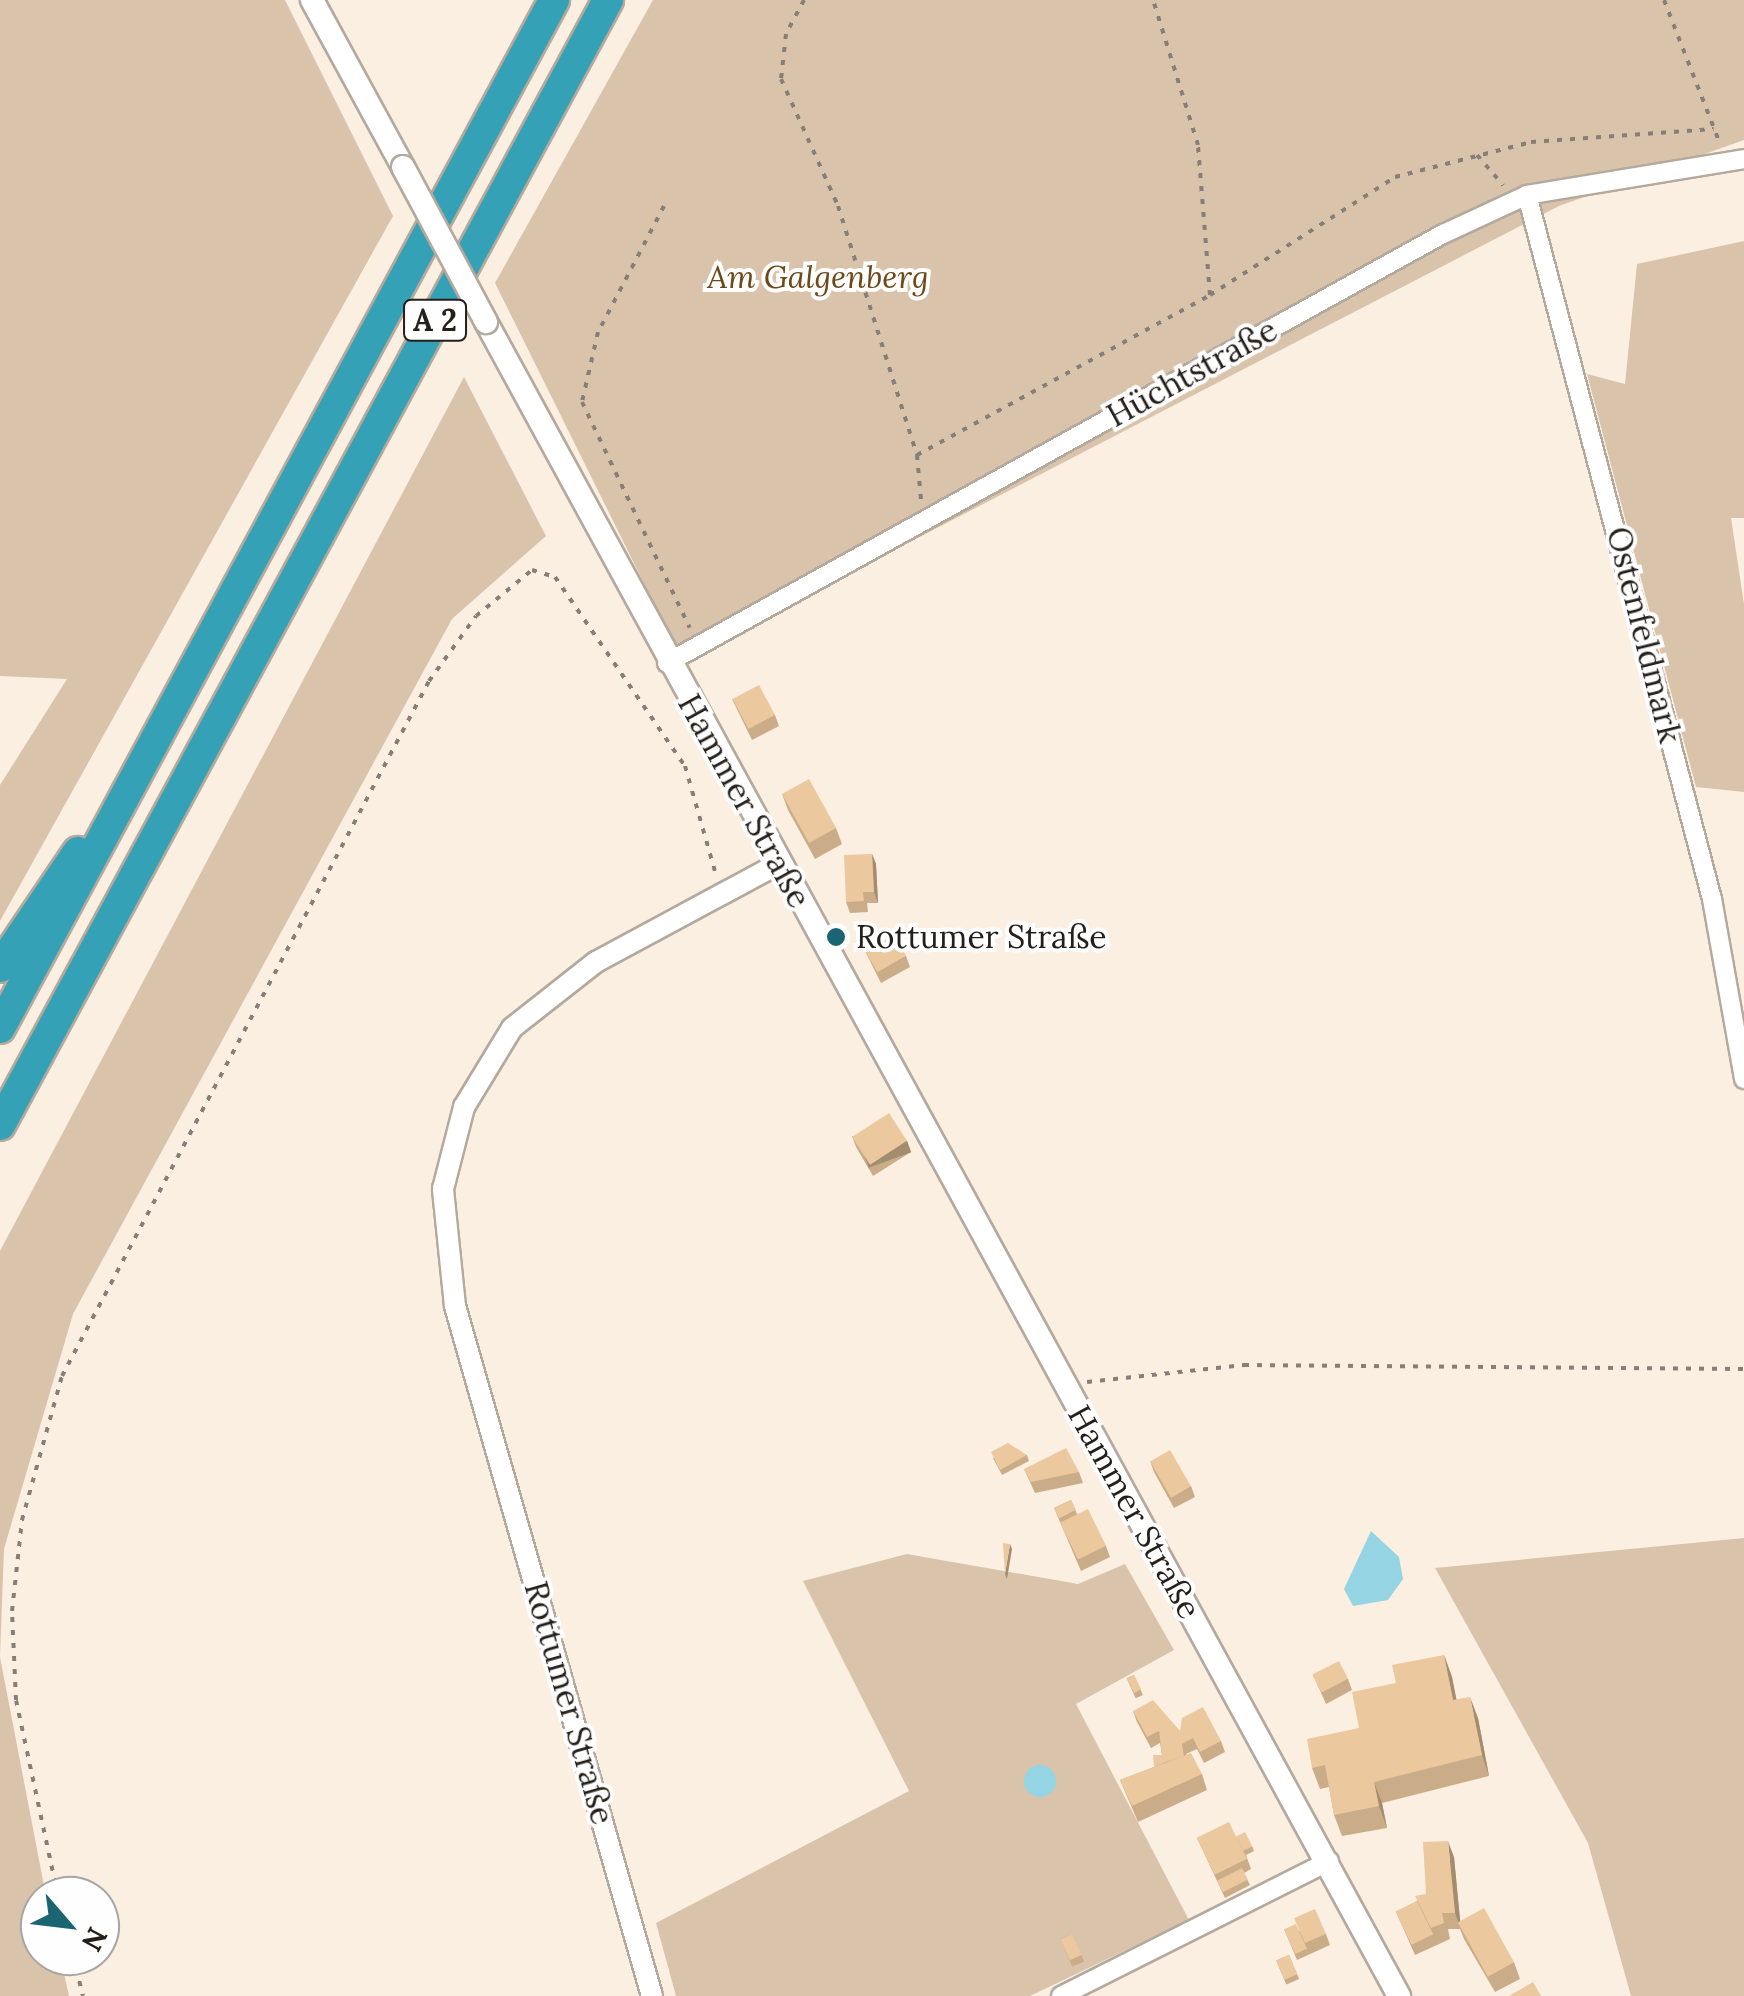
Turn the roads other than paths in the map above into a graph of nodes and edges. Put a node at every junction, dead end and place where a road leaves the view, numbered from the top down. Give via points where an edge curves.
1 (312, 0) edge
2 (554, 0) edge
3 (608, 0) edge
4 (1744, 159) edge
5 (1521, 198) junction
6 (667, 663) junction
7 (132, 783) junction
8 (780, 864) junction
9 (0, 967) edge
10 (0, 1028) edge
11 (28, 1073) junction
12 (1744, 1079) edge
13 (0, 1125) edge
14 (0, 1143) edge
15 (1329, 1862) junction
16 (652, 1996) edge
17 (1061, 1996) edge
18 (1400, 1996) edge

1 - 6 main road, Hammer Straße, bridge
2 - 7 highway, A 2
3 - 11 highway, A 2
4 - 5 street, Hüchtstraße
5 - 6 street, Hüchtstraße
5 - 12 street, Ostenfeldmark via 1712,899
6 - 8 main road, Hammer Straße
7 - 9 highway
7 - 10 highway, A 2
8 - 15 main road, Hammer Straße
8 - 16 street, Rottumer Straße via 596,962 512,1028 464,1107 442,1189 454,1306
11 - 13 highway, A 2
11 - 14 highway
15 - 17 street
15 - 18 main road, Hammer Straße

